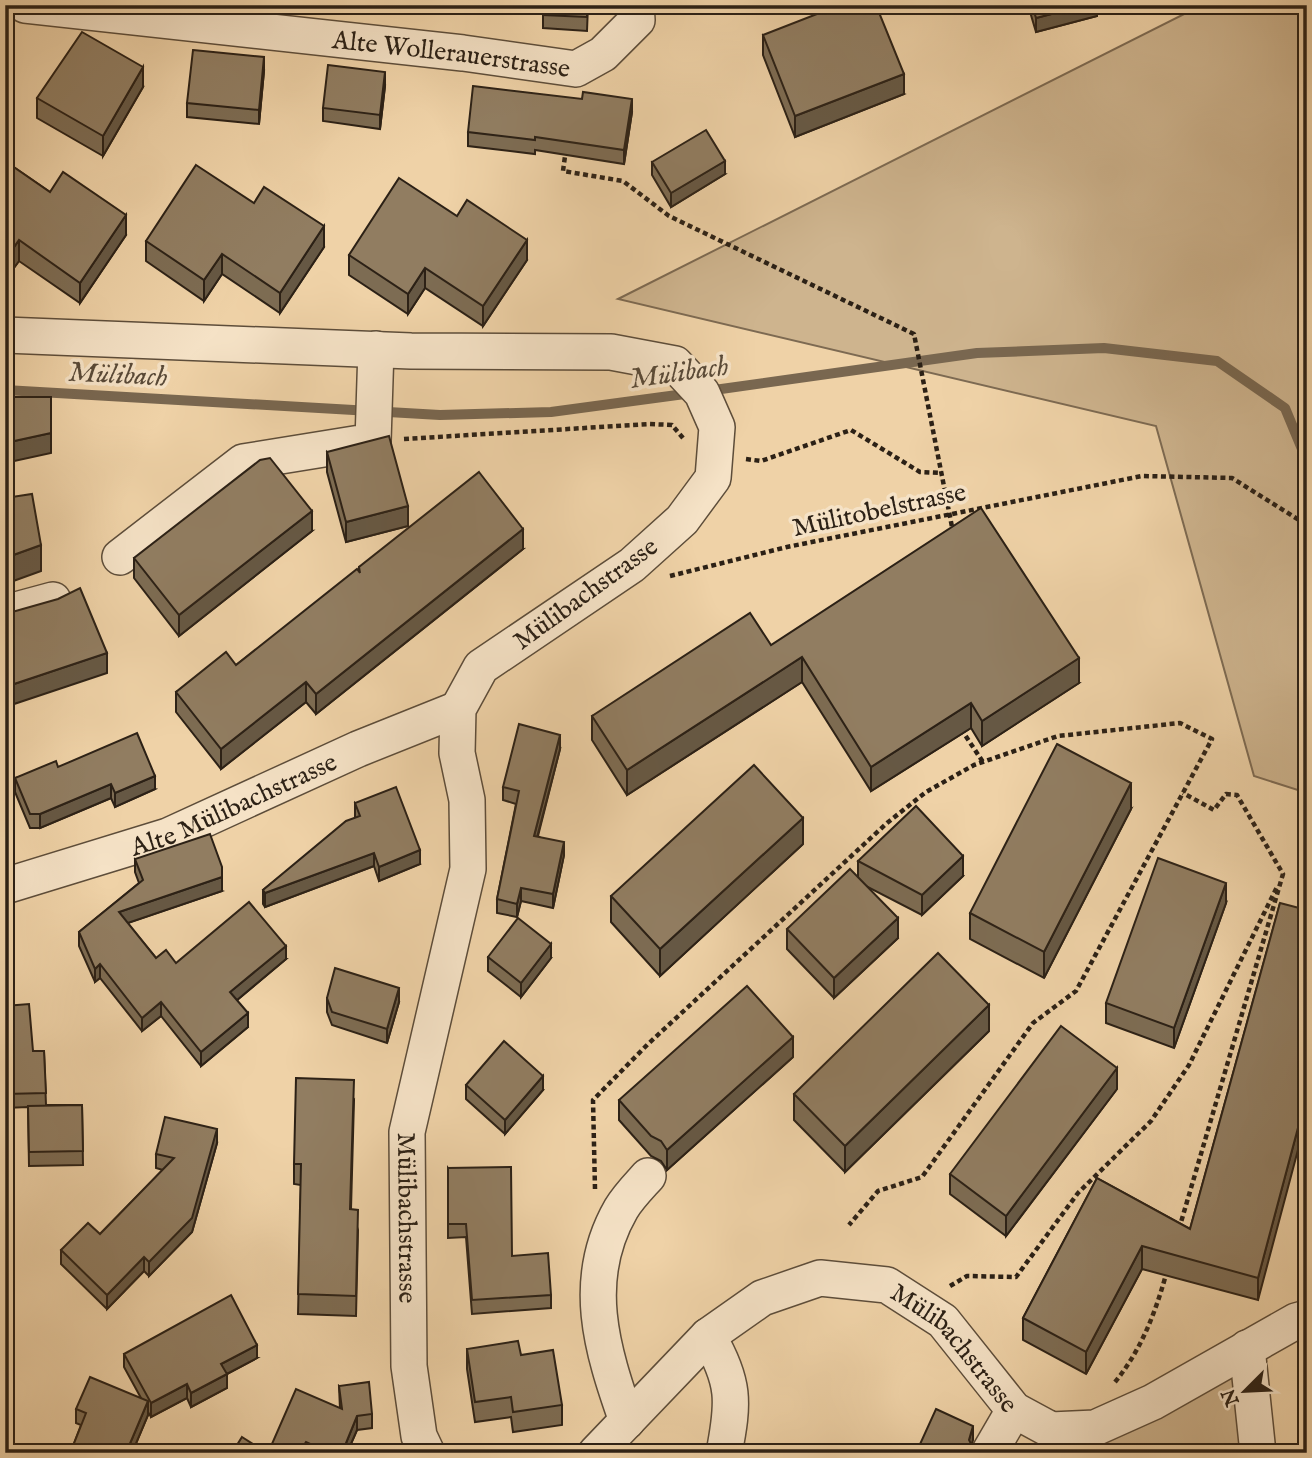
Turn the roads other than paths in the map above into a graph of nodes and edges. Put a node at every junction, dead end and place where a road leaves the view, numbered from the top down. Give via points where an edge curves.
1 (25, 5) edge
2 (636, 5) edge
3 (5, 335) edge
4 (376, 349) junction
5 (120, 557) dead end
6 (53, 600) edge
7 (5, 613) edge
8 (458, 709) junction
9 (5, 886) edge
10 (648, 1176) dead end
11 (1307, 1318) edge
12 (708, 1336) junction
13 (1247, 1348) junction
14 (1014, 1410) junction
15 (627, 1420) junction
16 (427, 1453) edge
17 (596, 1453) edge
18 (724, 1453) edge
19 (989, 1453) edge
20 (1258, 1453) edge

1 - 2 street, Alte Wollerauerstrasse via 576,69 603,54 637,20
3 - 4 street
4 - 5 street via 373,441 243,462
4 - 8 street, Mülibachstrasse via 611,352 675,364 702,393 712,478 682,520 632,565 481,667
6 - 7 street
8 - 9 street, Alte Mülibachstrasse via 168,836
8 - 16 street, Mülibachstrasse via 457,753 467,800 468,869 407,1132 409,1366 419,1436
10 - 15 street via 621,1209 604,1252 597,1301 604,1355
11 - 13 street, Mülibachstrasse
12 - 14 street, Mülibachstrasse via 762,1298 820,1278 887,1285 943,1321
12 - 15 street, Mülibachstrasse
12 - 18 street via 723,1362 733,1408
13 - 14 street, Mülibachstrasse via 1153,1402 1095,1428 1051,1430
13 - 20 street
14 - 19 street
15 - 17 street, Mülibachstrasse

